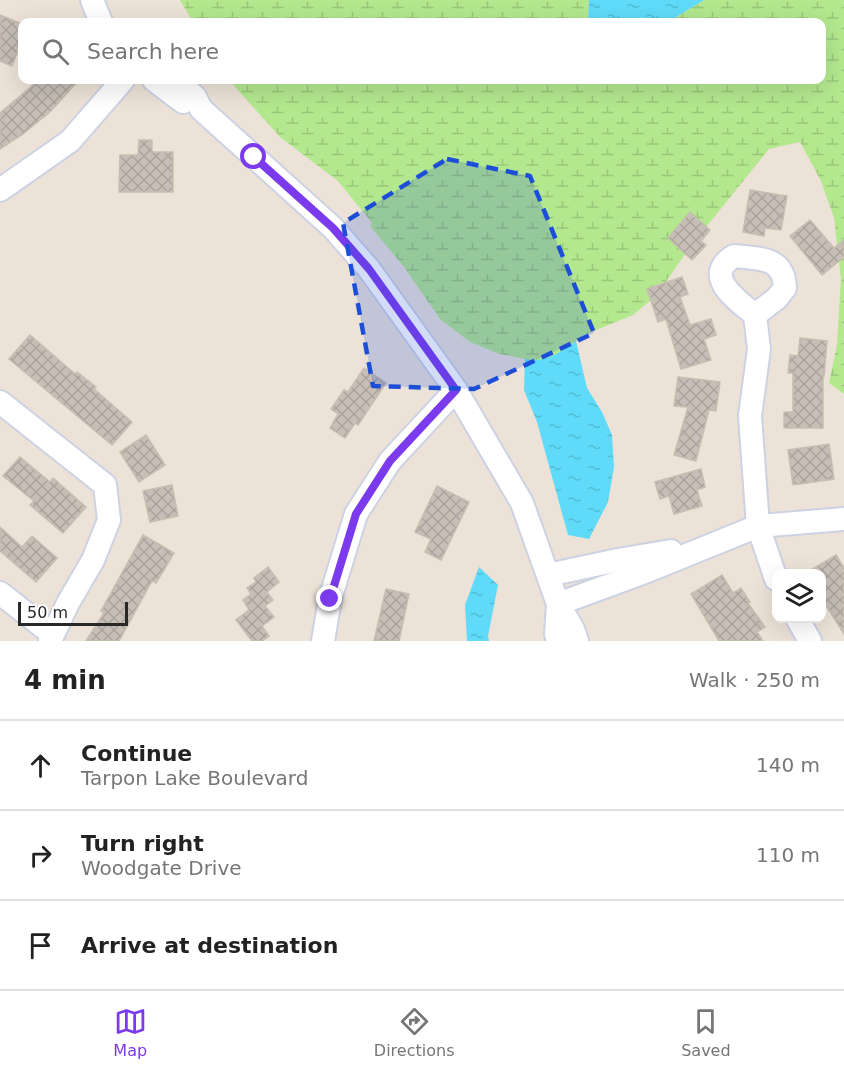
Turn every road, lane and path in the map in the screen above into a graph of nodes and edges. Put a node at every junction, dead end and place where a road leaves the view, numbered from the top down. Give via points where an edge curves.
1 (120, 84) edge
2 (159, 84) edge
3 (180, 84) edge
4 (201, 109) junction
5 (0, 190) edge
6 (755, 315) dead end
7 (456, 390) junction
8 (0, 402) edge
9 (844, 519) edge
10 (758, 526) junction
11 (711, 545) junction
12 (773, 569) edge
13 (548, 575) junction
14 (0, 593) edge
15 (558, 604) junction
16 (800, 623) edge
17 (51, 637) edge
18 (323, 641) edge
19 (558, 641) edge
20 (577, 641) edge
21 (810, 641) edge

1 - 5 street via 70,141
2 - 4 street via 190,107
3 - 4 street via 195,97
4 - 7 street via 333,228 369,269
6 - 10 street via 759,349 750,416
7 - 13 street via 522,503
7 - 18 street via 390,461 356,514 330,599
8 - 17 street via 105,485 110,520
9 - 10 street
10 - 11 street
10 - 12 street
11 - 13 street
11 - 15 street
13 - 15 street
14 - 17 street
15 - 19 street
15 - 20 street
16 - 21 street

